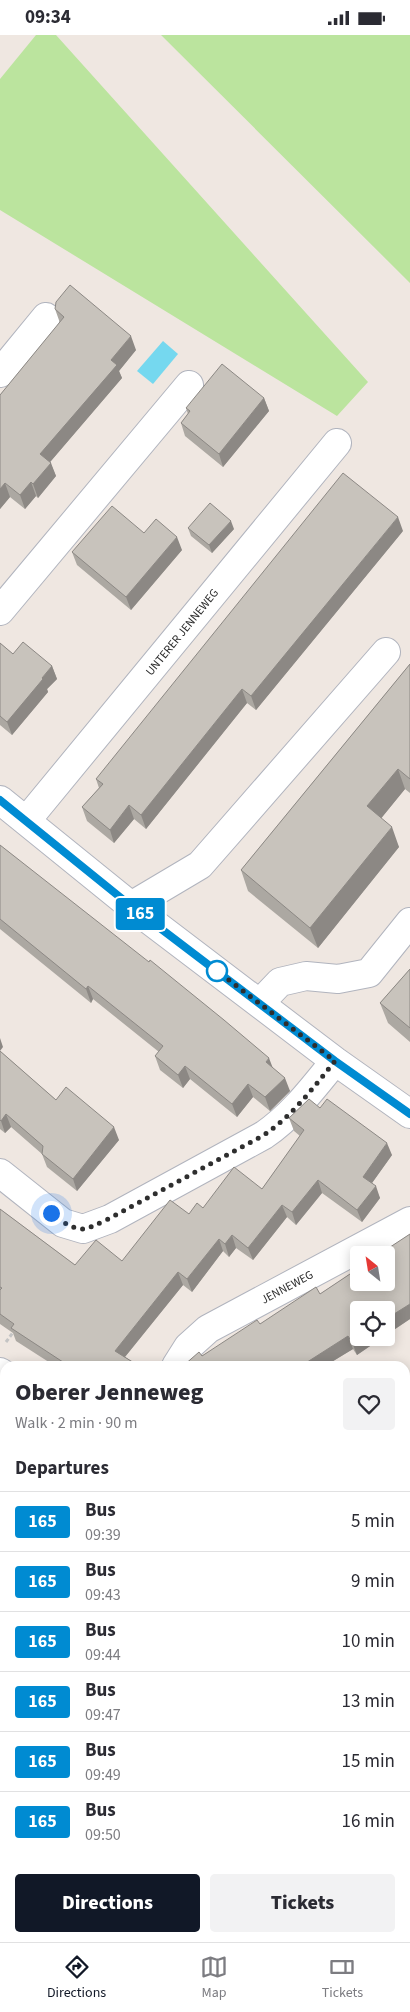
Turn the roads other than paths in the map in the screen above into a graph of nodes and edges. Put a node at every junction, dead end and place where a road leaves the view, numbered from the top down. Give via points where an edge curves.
1 (46, 317) dead end
2 (0, 373) edge
3 (189, 385) dead end
4 (337, 443) dead end
5 (0, 611) edge
6 (386, 652) dead end
7 (0, 800) edge
8 (26, 821) junction
9 (131, 906) junction
10 (410, 923) edge
11 (260, 1003) junction
12 (335, 1061) junction
13 (410, 1114) edge
14 (0, 1173) edge
15 (410, 1221) edge
16 (179, 1361) edge

1 - 2 street
3 - 5 street
4 - 8 street, UNTERER JENNEWEG
6 - 9 street via 200,865
7 - 8 street
8 - 9 street
9 - 11 street
10 - 11 street via 369,973 338,979 306,976 280,982
11 - 12 street
12 - 13 street
12 - 14 street via 282,1123 110,1219 83,1229 64,1223
15 - 16 street, JENNEWEG via 208,1329 188,1347

